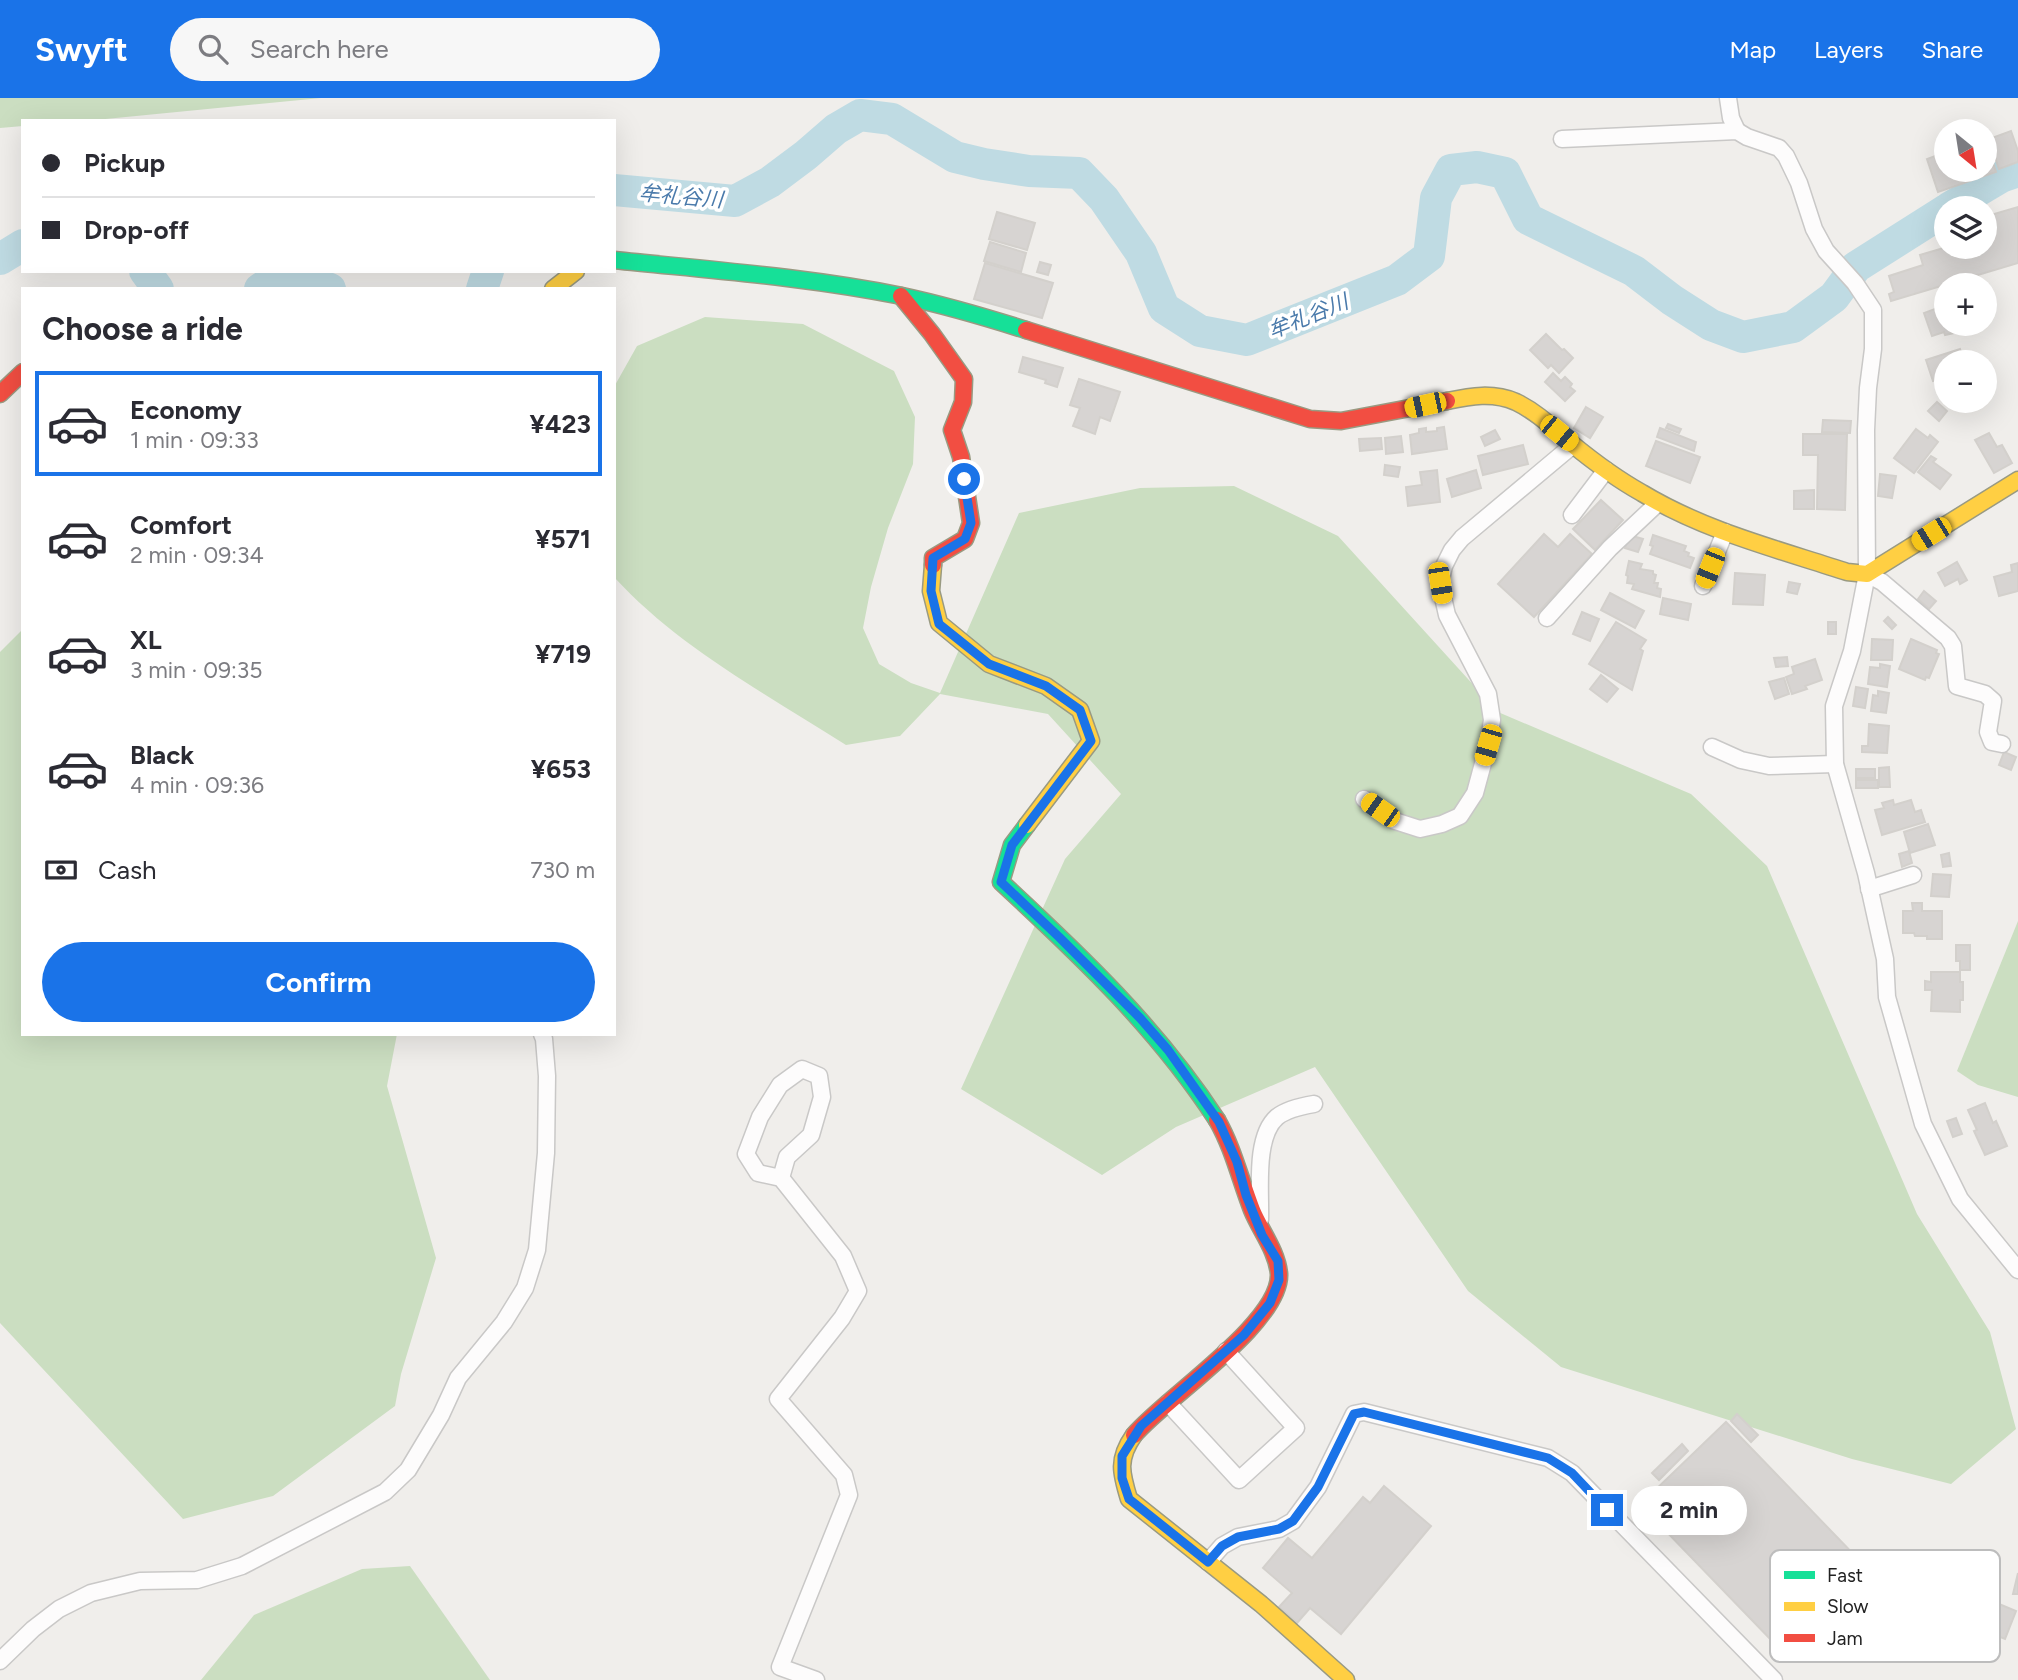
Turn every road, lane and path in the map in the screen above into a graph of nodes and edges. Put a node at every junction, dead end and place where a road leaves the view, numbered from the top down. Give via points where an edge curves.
1 (1728, 98) edge
2 (1737, 131) junction
3 (1562, 139) dead end
4 (616, 260) edge
5 (573, 273) edge
6 (556, 287) edge
7 (901, 296) junction
8 (21, 374) edge
9 (0, 394) edge
10 (1573, 445) junction
11 (1606, 470) junction
12 (2018, 480) edge
13 (1658, 503) junction
14 (1572, 515) dead end
15 (1725, 532) junction
16 (1867, 574) junction
17 (1703, 586) dead end
18 (1547, 618) dead end
19 (2002, 744) dead end
20 (1712, 747) dead end
21 (1835, 764) junction
22 (1364, 799) dead end
23 (1913, 875) dead end
24 (1870, 889) junction
25 (543, 1036) edge
26 (1314, 1104) dead end
27 (781, 1178) junction
28 (1260, 1229) junction
29 (2018, 1270) edge
30 (1226, 1351) junction
31 (1168, 1403) junction
32 (1208, 1562) junction
33 (0, 1661) edge
34 (816, 1680) edge
35 (1346, 1680) edge
36 (1774, 1680) edge

1 - 2 street
2 - 3 street
2 - 16 street via 1779,148 1786,156 1826,251 1873,310
4 - 7 street
5 - 6 street
7 - 10 street via 956,308 1310,419 1341,421 1496,395 1530,410
7 - 28 street via 964,379 963,402 951,430 961,457 971,523 965,539 933,558 931,591 939,624 989,664 1046,686 1080,710 1091,741 1012,845 1001,882 1168,1050 1219,1122
8 - 9 street
10 - 11 street
10 - 22 street via 1462,538 1444,566 1440,583 1443,603 1488,694 1492,720 1475,793 1460,816 1420,829 1395,821
11 - 13 street
11 - 14 street
12 - 16 street
13 - 15 street
13 - 18 street
15 - 16 street via 1847,572
15 - 17 street
16 - 19 street via 1948,638 1953,646 1956,686 1993,701 1988,732 1992,742
16 - 21 street via 1852,651 1834,706
20 - 21 street via 1769,766
21 - 24 street
23 - 24 street
24 - 29 street via 1885,959 1887,997 1923,1124 1961,1199
25 - 33 street via 546,1153 537,1250 525,1288 458,1378 408,1470 385,1492 242,1566 197,1580 140,1581 91,1593 50,1616
26 - 28 street via 1278,1116 1269,1127 1262,1147
27 - 27 street via 758,1173 746,1154 780,1085 802,1069 819,1076 822,1097 811,1135 787,1157
27 - 34 street via 843,1256 858,1291 778,1399 844,1475 849,1495 780,1667
28 - 30 street via 1278,1261 1279,1280 1270,1303
30 - 31 street
30 - 31 street via 1296,1428 1238,1480
31 - 32 street via 1141,1426 1122,1456 1122,1478 1129,1499
32 - 35 street
32 - 36 street via 1238,1537 1279,1529 1293,1521 1318,1487 1354,1414 1364,1412 1548,1458 1572,1473

